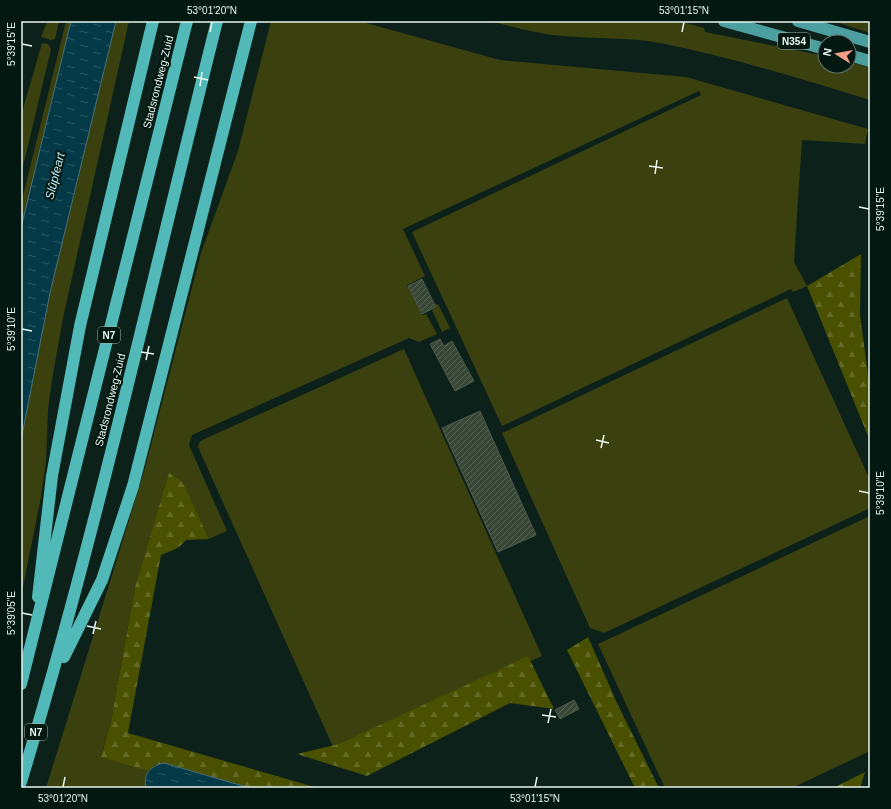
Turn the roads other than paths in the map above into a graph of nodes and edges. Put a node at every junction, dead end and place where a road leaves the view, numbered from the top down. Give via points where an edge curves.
1 (153, 21) edge
2 (187, 21) edge
3 (217, 21) edge
4 (251, 21) edge
5 (258, 21) edge
6 (724, 21) edge
7 (798, 21) edge
8 (870, 42) edge
9 (817, 47) edge
10 (243, 52) junction
11 (857, 57) edge
12 (870, 61) edge
13 (31, 649) junction
14 (52, 681) junction
15 (21, 684) edge
16 (21, 782) edge

1 - 13 highway, N7 via 80,326 52,476
2 - 13 highway, Stadsrondweg-Zuid / N7
3 - 14 highway, Stadsrondweg-Zuid / N7
4 - 10 highway, N7
5 - 10 highway, N7
6 - 9 main road, N354
7 - 8 main road, N354
10 - 14 highway, N7 via 133,486 102,580
11 - 12 main road
13 - 15 highway, Stadsrondweg-Zuid / N7
14 - 16 highway, Stadsrondweg-Zuid / N7

